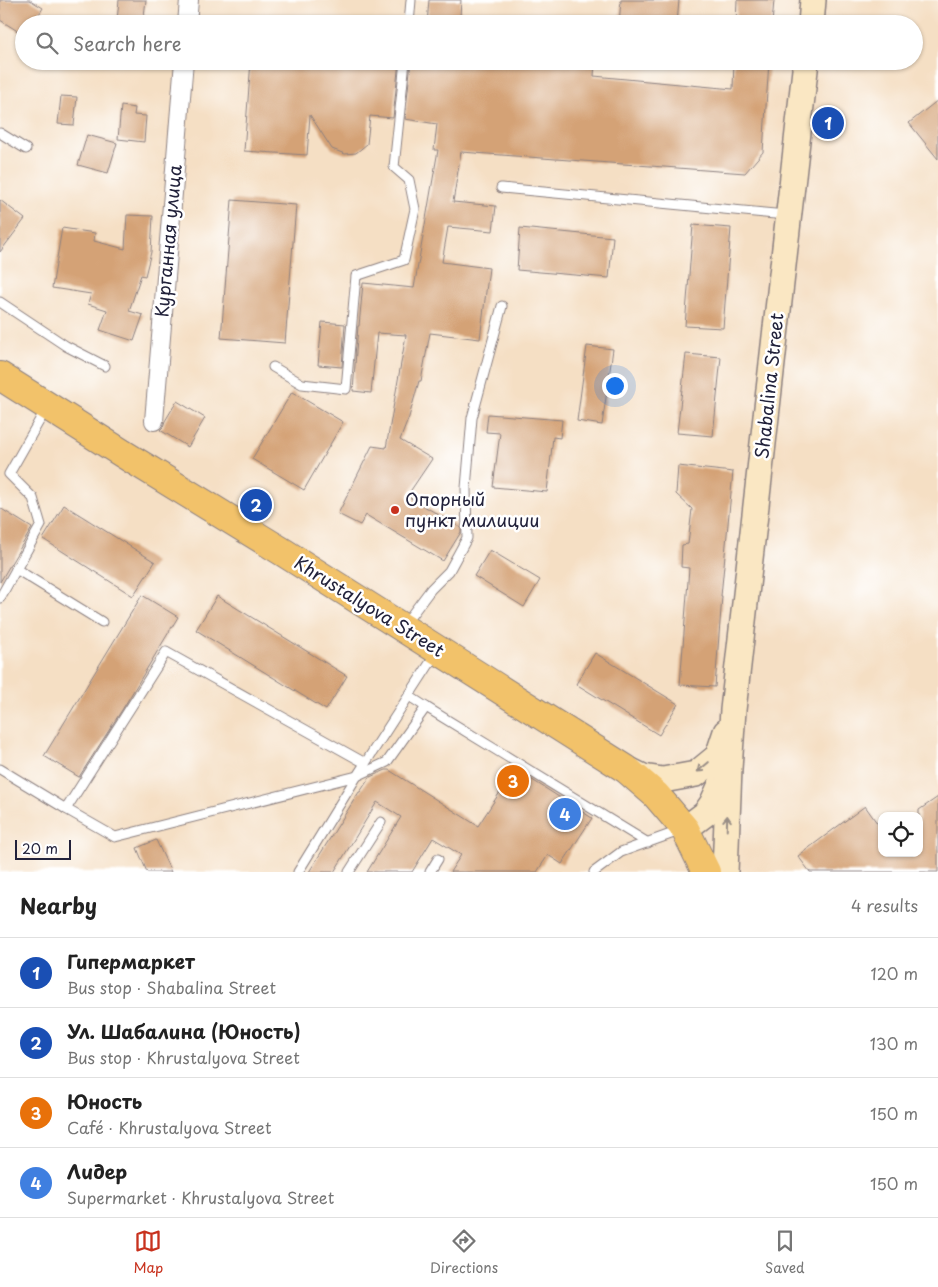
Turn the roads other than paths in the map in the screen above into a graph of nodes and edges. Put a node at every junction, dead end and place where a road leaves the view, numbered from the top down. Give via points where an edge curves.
1 (189, 0) edge
2 (411, 0) edge
3 (813, 0) edge
4 (188, 15) edge
5 (410, 15) edge
6 (812, 15) edge
7 (183, 70) edge
8 (404, 70) edge
9 (805, 70) edge
10 (0, 133) edge
11 (26, 149) dead end
12 (501, 188) dead end
13 (789, 216) junction
14 (0, 302) edge
15 (502, 306) dead end
16 (105, 366) dead end
17 (274, 367) dead end
18 (0, 376) edge
19 (47, 406) junction
20 (154, 421) dead end
21 (16, 569) junction
22 (0, 598) edge
23 (102, 622) dead end
24 (402, 627) junction
25 (438, 650) junction
26 (408, 696) junction
27 (426, 707) junction
28 (733, 710) junction
29 (365, 763) junction
30 (728, 768) junction
31 (0, 769) edge
32 (626, 769) junction
33 (357, 776) junction
34 (66, 809) junction
35 (381, 822) dead end
36 (685, 830) junction
37 (648, 843) junction
38 (438, 859) dead end
39 (298, 872) edge
40 (349, 872) edge
41 (430, 872) edge
42 (594, 872) edge
43 (706, 872) edge
44 (725, 872) edge

1 - 4 street
2 - 5 lane
3 - 6 main road
7 - 20 street, Курганная улица
8 - 17 lane via 394,167 409,180 414,209 404,260 356,276 346,389 302,384
9 - 13 main road, Shabalina Street
10 - 11 lane
12 - 13 lane
13 - 28 main road, Shabalina Street
14 - 16 lane via 66,346
15 - 24 lane via 472,418 466,488 467,538 450,571 431,589
18 - 19 main road, Khrustalyova Street
19 - 21 lane via 9,474 33,498 40,526
19 - 24 main road, Khrustalyova Street
21 - 22 lane
21 - 23 lane
24 - 25 main road, Khrustalyova Street
25 - 26 lane
25 - 32 main road, Khrustalyova Street
26 - 27 lane
26 - 29 lane
27 - 33 lane via 386,762
27 - 37 lane
28 - 30 main road, Shabalina Street
28 -> 32 main road, Shabalina Street via 718,756 696,774 663,780 643,777
29 - 33 lane
29 - 34 lane via 166,652
30 - 36 main road, Shabalina Street via 712,804
44 -> 30 main road, Shabalina Street
31 - 34 lane
32 - 36 main road, Khrustalyova Street via 656,795
33 - 34 lane via 115,838
33 - 39 lane
35 - 40 lane
36 - 37 lane
36 - 43 main road, Khrustalyova Street
37 - 42 lane via 621,852
38 - 41 lane

